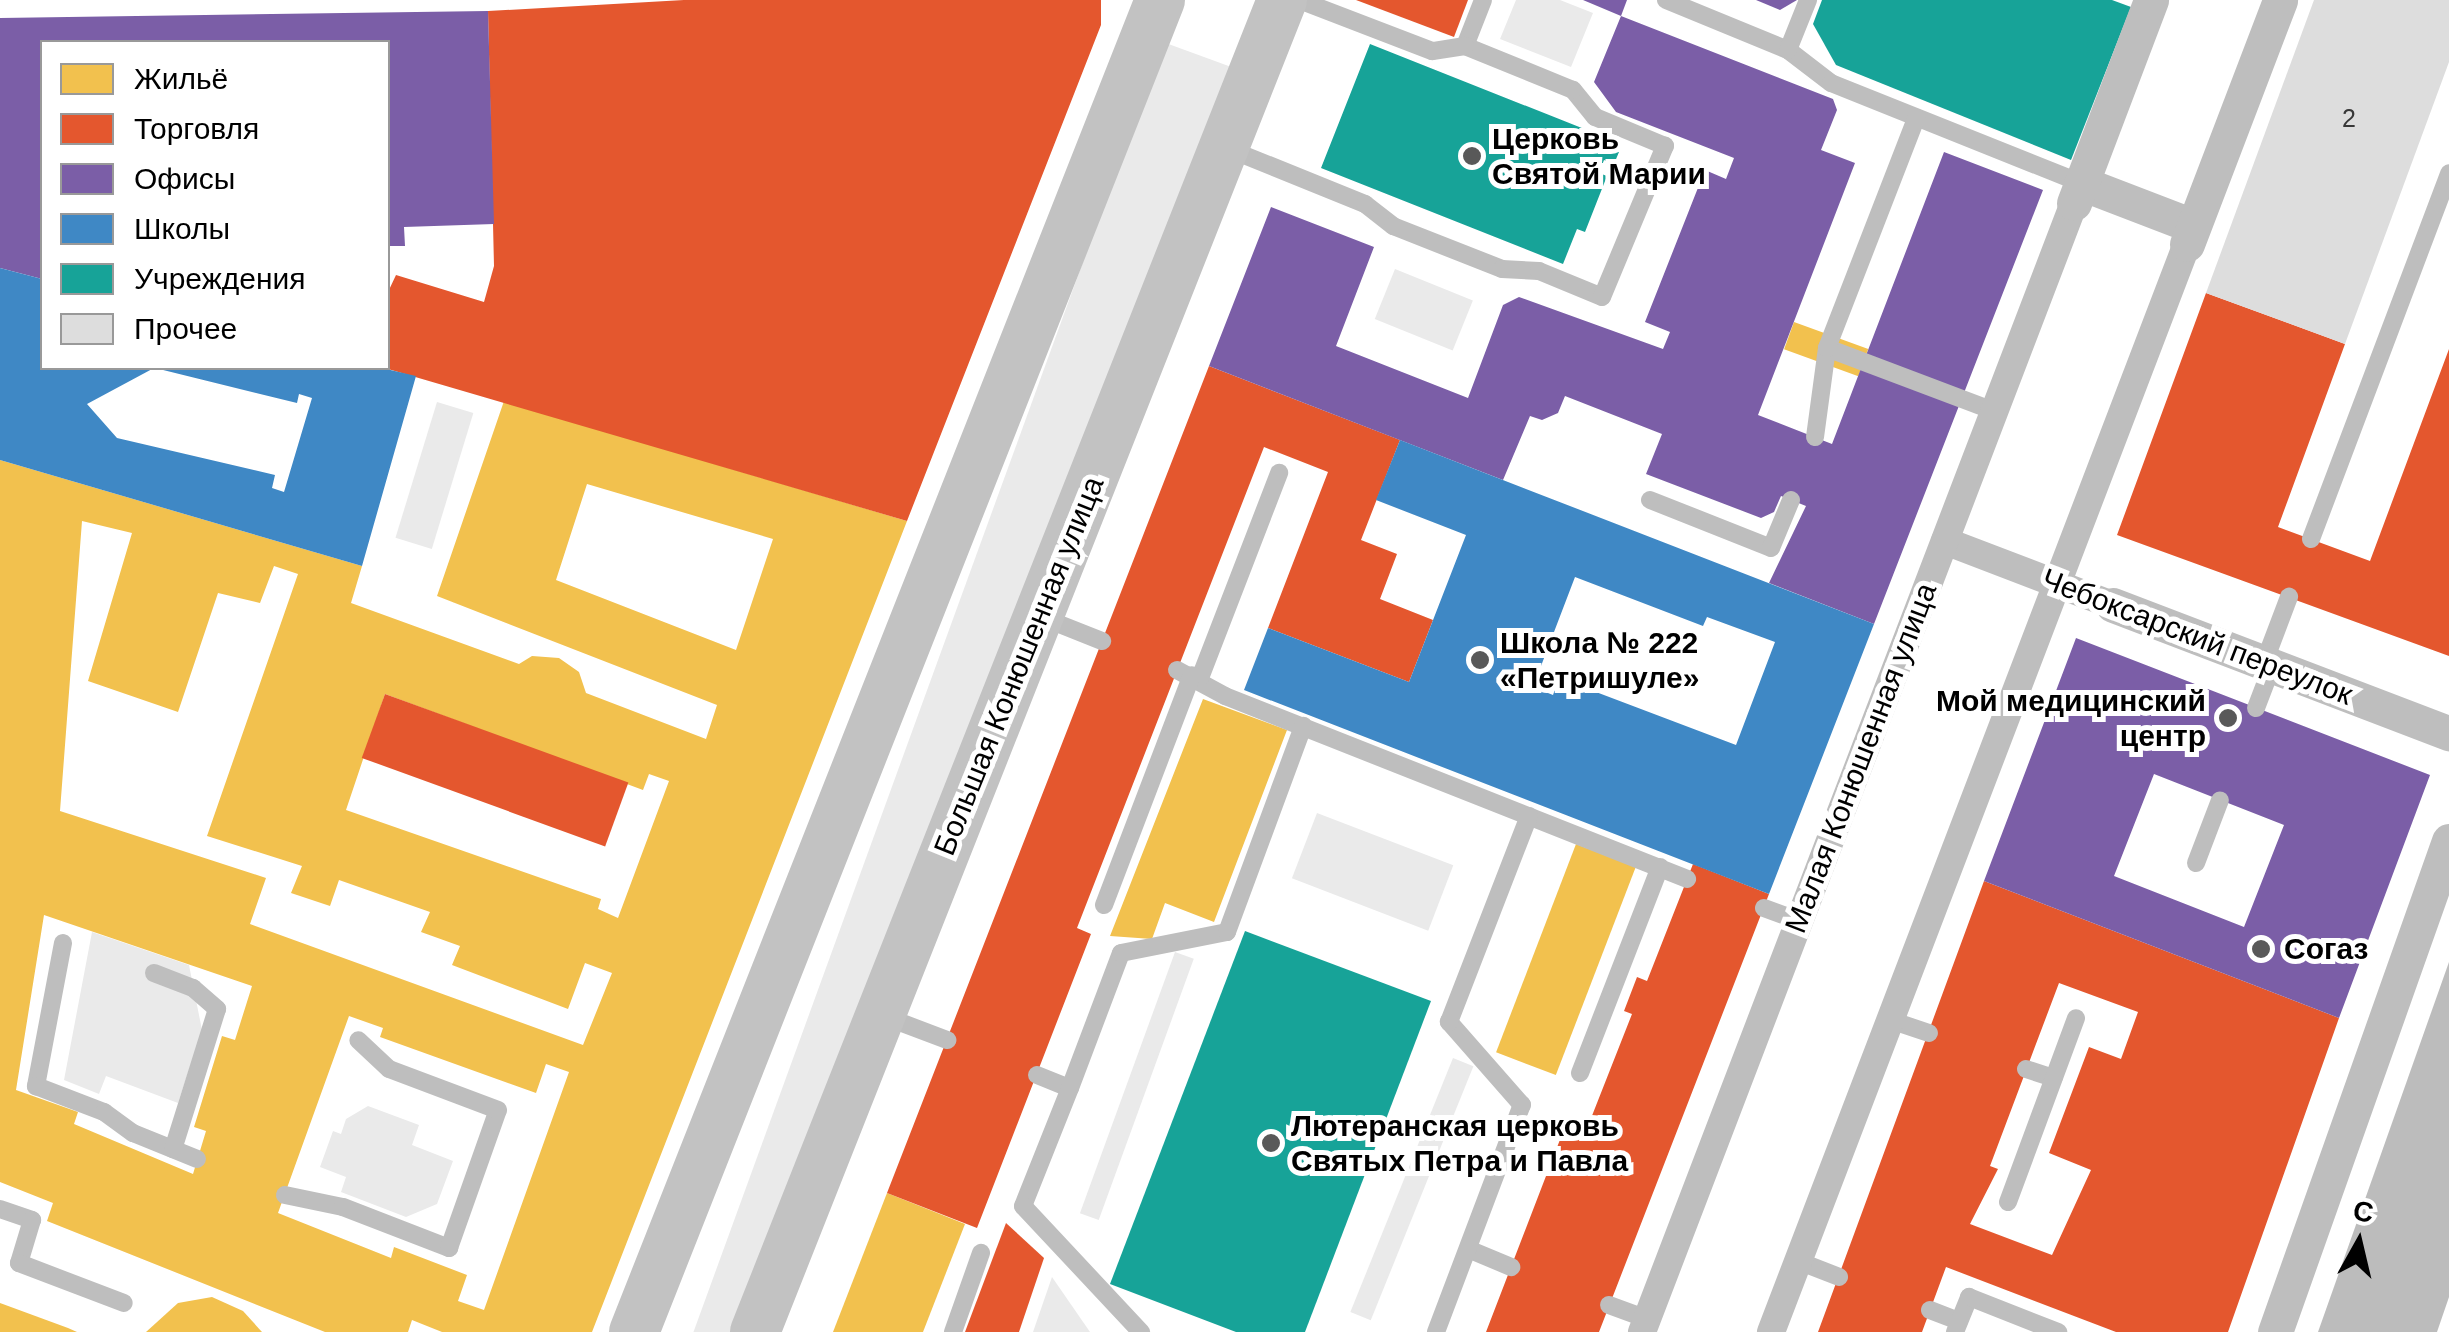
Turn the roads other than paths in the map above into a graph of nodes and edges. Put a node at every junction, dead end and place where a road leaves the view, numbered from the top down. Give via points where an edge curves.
1 (1160, 0) edge
2 (1282, 0) edge
3 (1299, 0) edge
4 (1484, 0) edge
5 (1666, 0) edge
6 (1808, 0) edge
7 (2151, 0) edge
8 (2280, 0) edge
9 (1465, 46) junction
10 (1788, 50) junction
11 (1916, 118) junction
12 (1224, 146) junction
13 (2449, 173) edge
14 (2077, 193) junction
15 (2190, 235) junction
16 (1826, 348) junction
17 (1994, 412) junction
18 (1815, 438) dead end
19 (1279, 472) dead end
20 (1650, 500) dead end
21 (1791, 500) dead end
22 (2311, 539) dead end
23 (1944, 541) junction
24 (2057, 584) junction
25 (2289, 598) dead end
26 (2113, 605) joint
27 (1038, 615) junction
28 (1102, 640) dead end
29 (2268, 664) junction
30 (1189, 675) junction
31 (2256, 708) dead end
32 (1303, 726) junction
33 (2449, 733) edge
34 (2220, 800) dead end
35 (1529, 816) junction
36 (2449, 842) edge
37 (2196, 863) dead end
38 (1660, 868) junction
39 (1687, 878) dead end
40 (1104, 905) dead end
41 (1764, 908) dead end
42 (1799, 921) junction
43 (63, 943) dead end
44 (154, 973) dead end
45 (31, 1002) dead end
46 (51, 1006) junction
47 (881, 1014) junction
48 (2076, 1018) dead end
49 (1890, 1020) junction
50 (1928, 1034) dead end
51 (358, 1040) dead end
52 (946, 1040) dead end
53 (2026, 1069) dead end
54 (1580, 1074) dead end
55 (1036, 1075) dead end
56 (2054, 1078) junction
57 (1070, 1088) junction
58 (173, 1150) junction
59 (197, 1160) dead end
60 (284, 1196) dead end
61 (2008, 1202) dead end
62 (0, 1209) edge
63 (1468, 1249) junction
64 (981, 1253) dead end
65 (1798, 1261) junction
66 (1511, 1267) dead end
67 (1839, 1277) dead end
68 (124, 1304) dead end
69 (1610, 1304) dead end
70 (1930, 1310) dead end
71 (1644, 1325) edge
72 (1957, 1326) edge
73 (634, 1332) edge
74 (756, 1332) edge
75 (952, 1332) edge
76 (1141, 1332) edge
77 (1436, 1332) edge
78 (1771, 1332) edge
79 (2058, 1332) edge
80 (2275, 1332) edge

1 - 73 main road
2 - 12 main road, Большая Конюшенная улица
3 - 9 lane via 1432,51
4 - 9 lane
5 - 10 lane
6 - 10 lane
7 - 14 street, Малая Конюшенная улица
8 - 15 street
9 - 12 lane via 1573,90 1595,117 1665,146 1602,297 1539,271 1502,269 1393,226 1366,204
10 - 11 lane via 1831,83
11 - 14 lane
11 - 16 lane
12 - 27 main road, Большая Конюшенная улица
13 - 22 lane
14 - 15 street
14 - 17 street, Малая Конюшенная улица
15 - 24 street
16 - 17 lane
16 - 18 lane
17 - 23 street, Малая Конюшенная улица
19 - 30 lane
20 - 21 lane via 1771,548
23 - 24 street, Чебоксарский переулок
23 - 42 street, Малая Конюшенная улица
24 - 26 street, Чебоксарский переулок
24 - 49 street
25 - 29 lane
26 - 29 street, Чебоксарский переулок
27 - 28 lane
27 - 47 main road, Большая Конюшенная улица
29 - 31 lane
29 - 33 street, Чебоксарский переулок
30 - 32 lane
30 - 40 lane
32 - 35 lane
32 - 57 lane via 1227,932 1121,953
34 - 37 lane
35 - 38 lane
35 - 63 lane via 1449,1022 1522,1105
36 - 80 street
38 - 39 lane
38 - 54 lane
41 - 42 lane
42 - 71 street, Малая Конюшенная улица
43 - 46 lane
44 - 58 lane via 193,988 217,1009
45 - 46 lane
46 - 58 lane via 36,1086 104,1112 133,1134
47 - 52 lane
47 - 74 main road, Большая Конюшенная улица
48 - 56 lane
49 - 50 lane
49 - 65 street
51 - 60 lane via 389,1068 498,1110 450,1248 343,1208
53 - 56 lane
55 - 57 lane
56 - 61 lane
57 - 76 lane via 1023,1206
58 - 59 lane
62 - 68 lane via 32,1220 18,1264
63 - 66 lane
63 - 77 lane
64 - 75 lane
65 - 67 lane
65 - 78 street
69 - 71 lane
70 - 72 lane
72 - 79 lane via 1970,1296

